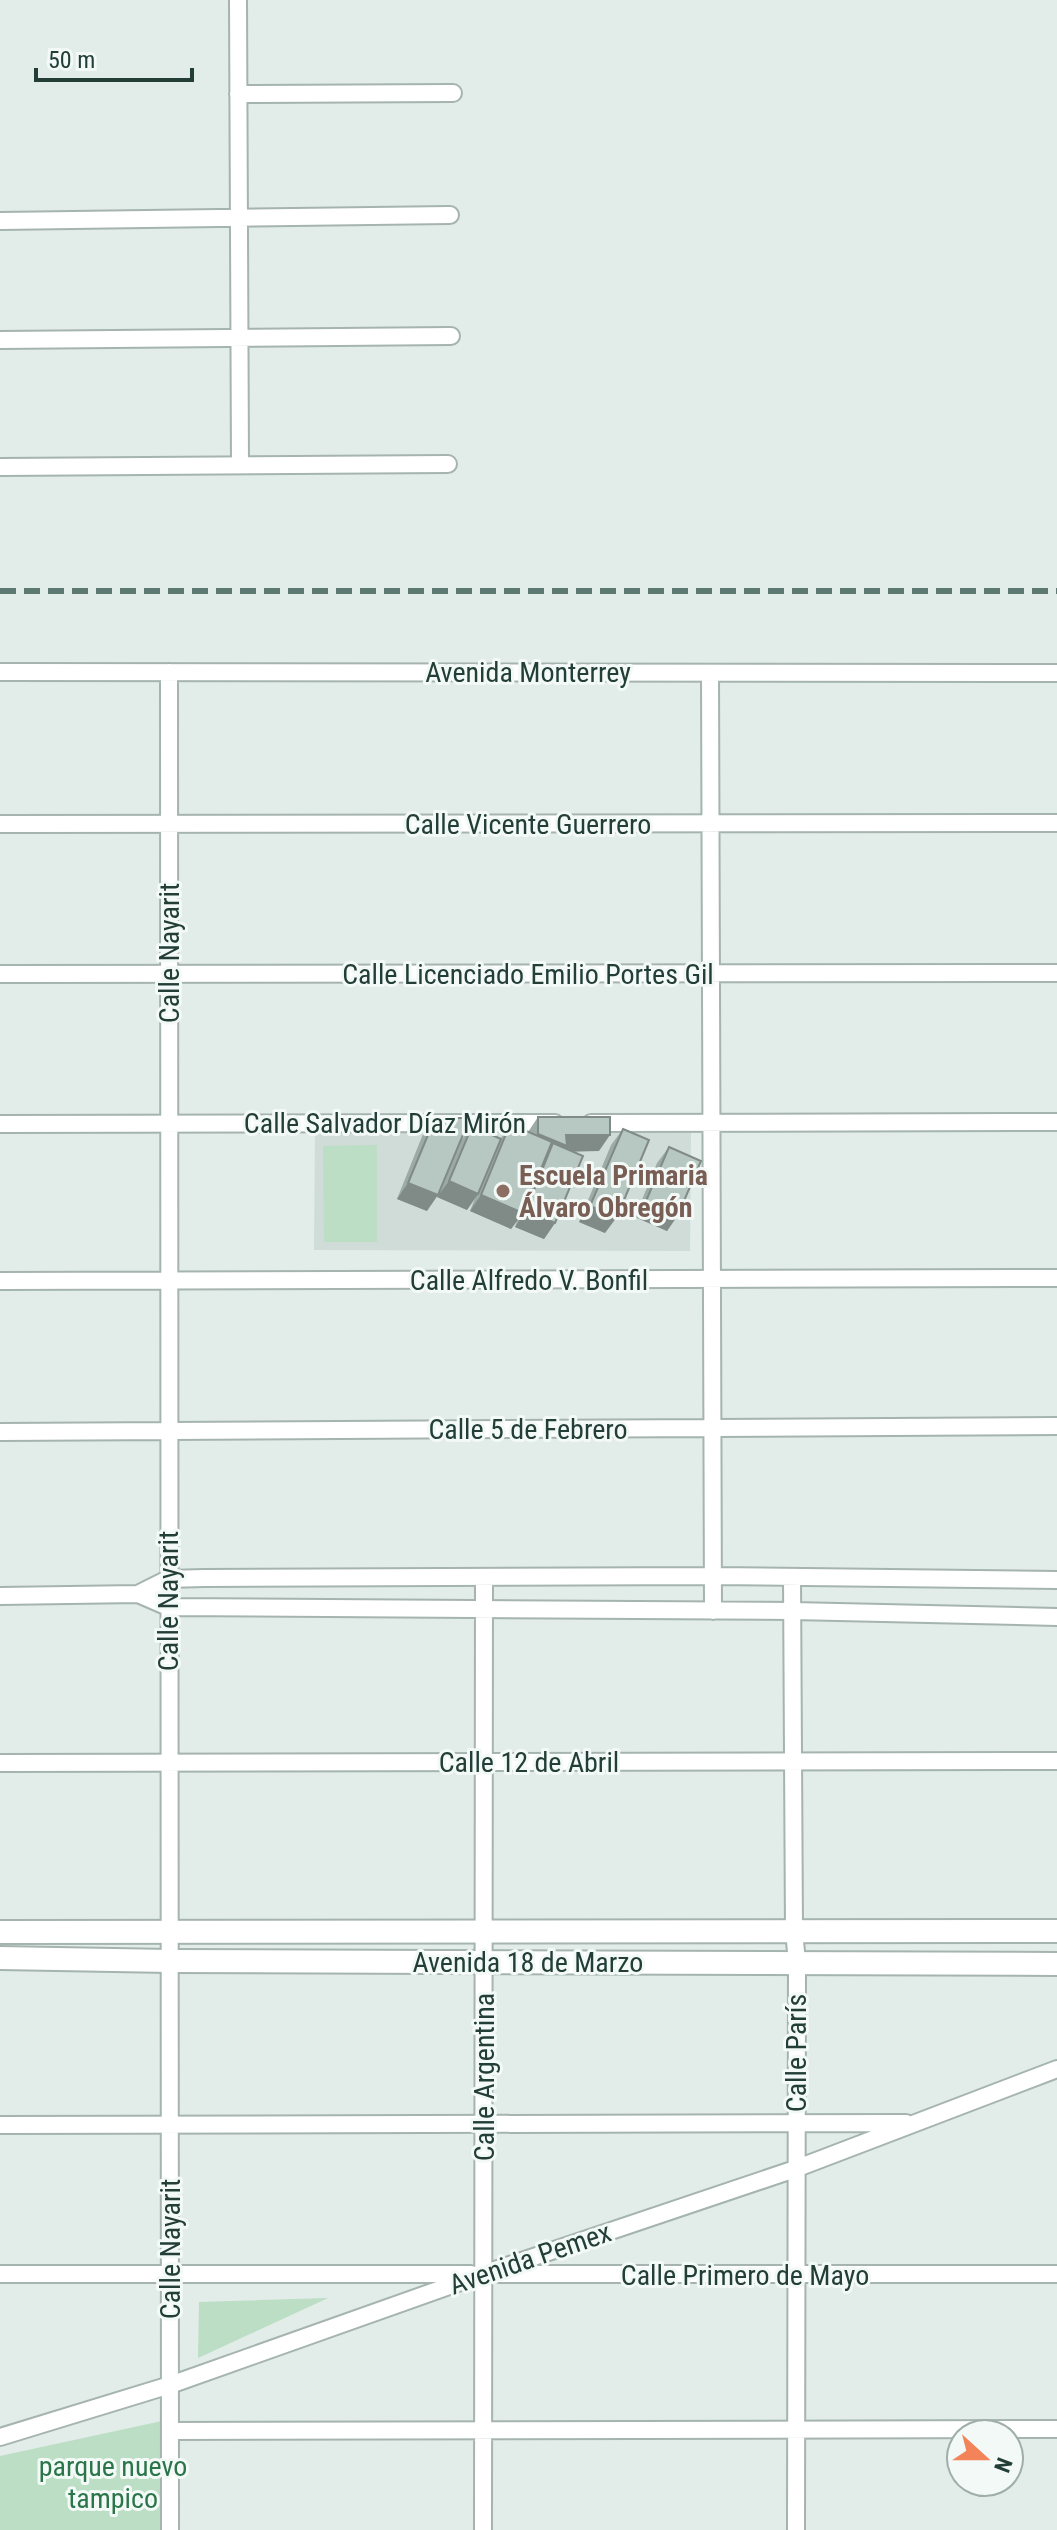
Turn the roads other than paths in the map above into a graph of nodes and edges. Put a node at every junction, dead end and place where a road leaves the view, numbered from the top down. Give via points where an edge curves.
1 (238, 0) edge
2 (453, 93) dead end
3 (238, 94) junction
4 (450, 215) dead end
5 (239, 218) junction
6 (0, 221) edge
7 (451, 336) dead end
8 (240, 337) junction
9 (0, 340) edge
10 (448, 464) dead end
11 (240, 465) junction
12 (0, 467) edge
13 (0, 672) edge
14 (169, 672) junction
15 (710, 673) junction
16 (1057, 673) edge
17 (711, 823) junction
18 (1057, 823) edge
19 (0, 824) edge
20 (169, 824) junction
21 (710, 973) junction
22 (1057, 973) edge
23 (0, 974) edge
24 (169, 974) junction
25 (1057, 1122) edge
26 (711, 1123) junction
27 (0, 1124) edge
28 (169, 1124) junction
29 (1057, 1278) edge
30 (169, 1280) junction
31 (710, 1280) junction
32 (0, 1281) edge
33 (1057, 1426) edge
34 (713, 1428) junction
35 (169, 1431) junction
36 (0, 1432) edge
37 (713, 1576) junction
38 (484, 1577) junction
39 (792, 1577) junction
40 (168, 1579) junction
41 (1057, 1580) edge
42 (138, 1594) junction
43 (0, 1596) edge
44 (168, 1607) junction
45 (482, 1609) junction
46 (713, 1611) junction
47 (793, 1611) junction
48 (1057, 1617) edge
49 (793, 1761) junction
50 (1057, 1761) edge
51 (483, 1762) junction
52 (0, 1763) edge
53 (168, 1763) junction
54 (794, 1931) junction
55 (1057, 1931) edge
56 (0, 1932) edge
57 (169, 1932) junction
58 (483, 1932) junction
59 (0, 1958) edge
60 (170, 1961) junction
61 (484, 1961) junction
62 (797, 1962) junction
63 (1057, 1964) edge
64 (1057, 2069) edge
65 (915, 2123) junction
66 (170, 2124) junction
67 (483, 2124) junction
68 (795, 2124) junction
69 (0, 2125) edge
70 (795, 2169) junction
71 (0, 2274) edge
72 (170, 2274) junction
73 (483, 2274) junction
74 (1057, 2274) edge
75 (797, 2276) junction
76 (170, 2385) junction
77 (1057, 2429) edge
78 (483, 2430) junction
79 (796, 2430) junction
80 (170, 2431) junction
81 (5, 2434) edge
82 (170, 2530) edge
83 (483, 2530) edge
84 (796, 2530) edge

1 - 3 street
2 - 3 street
3 - 5 street
4 - 5 street
5 - 6 street
5 - 8 street
7 - 8 street
8 - 9 street
8 - 11 street
10 - 11 street
11 - 12 street
13 - 14 street, Avenida Monterrey
14 - 15 street, Avenida Monterrey
14 - 20 street, Calle Nayarit
15 - 16 street, Avenida Monterrey
15 - 17 street
17 - 18 street, Calle Vicente Guerrero
17 - 20 street, Calle Vicente Guerrero
17 - 21 street
19 - 20 street, Calle Vicente Guerrero
20 - 24 street, Calle Nayarit
21 - 22 street, Calle Licenciado Emilio Portes Gil
21 - 24 street, Calle Licenciado Emilio Portes Gil
21 - 26 street
23 - 24 street, Calle Licenciado Emilio Portes Gil
24 - 28 street, Calle Nayarit
25 - 26 street, Calle Salvador Díaz Mirón
26 - 28 street, Calle Salvador Díaz Mirón
26 - 31 street
27 - 28 street, Calle Salvador Díaz Mirón
28 - 30 street, Calle Nayarit
29 - 31 street, Calle Alfredo V. Bonfil
30 - 31 street, Calle Alfredo V. Bonfil
30 - 32 street, Calle Alfredo V. Bonfil
30 - 35 street, Calle Nayarit
31 - 34 street
33 - 34 street, Calle 5 de Febrero
34 - 35 street, Calle 5 de Febrero
34 - 37 street
35 - 36 street, Calle 5 de Febrero
35 - 40 street, Calle Nayarit
37 - 38 street
37 - 39 street
37 - 46 street
38 - 40 street
38 - 45 street, Calle Argentina
39 - 41 street
39 - 47 street, Calle París
40 - 42 street
40 - 44 street, Calle Nayarit
42 - 43 street
42 - 44 street
44 - 45 street
44 - 53 street, Calle Nayarit
45 - 46 street
45 - 51 street, Calle Argentina
46 - 47 street
47 - 48 street
47 - 49 street, Calle París
49 - 50 street, Calle 12 de Abril
49 - 51 street, Calle 12 de Abril
49 - 54 street, Calle París
51 - 53 street, Calle 12 de Abril
51 - 58 street, Calle Argentina
52 - 53 street, Calle 12 de Abril
53 - 57 street, Calle Nayarit
54 - 55 street, Avenida 18 de Marzo
54 - 58 street, Avenida 18 de Marzo
54 - 62 street, Calle París
56 - 57 street, Avenida 18 de Marzo
57 - 58 street, Avenida 18 de Marzo
57 - 60 street, Calle Nayarit
58 - 61 street, Calle Argentina
59 - 60 street, Avenida 18 de Marzo
60 - 61 street, Avenida 18 de Marzo
60 - 66 street, Calle Nayarit
61 - 62 street, Avenida 18 de Marzo
61 - 67 street, Calle Argentina
62 - 63 street, Avenida 18 de Marzo
62 - 68 street, Calle París
64 - 65 street, Avenida Pemex
65 - 68 street
65 - 70 street, Avenida Pemex
66 - 67 street
66 - 69 street
66 - 72 street, Calle Nayarit
67 - 68 street
67 - 73 street, Calle Argentina
68 - 70 street, Calle París
70 - 73 street, Avenida Pemex
70 - 75 street, Calle París
71 - 72 street, Calle Primero de Mayo
72 - 73 street, Calle Primero de Mayo
72 - 76 street, Calle Nayarit
73 - 75 street, Calle Primero de Mayo
73 - 76 street, Avenida Pemex
73 - 78 street, Calle Argentina
74 - 75 street, Calle Primero de Mayo
75 - 79 street, Calle París
76 - 80 street, Calle Nayarit
76 - 81 street, Avenida Pemex
77 - 79 street
78 - 79 street
78 - 80 street
78 - 83 street, Calle Argentina
79 - 84 street, Calle París
80 - 82 street, Calle Nayarit

